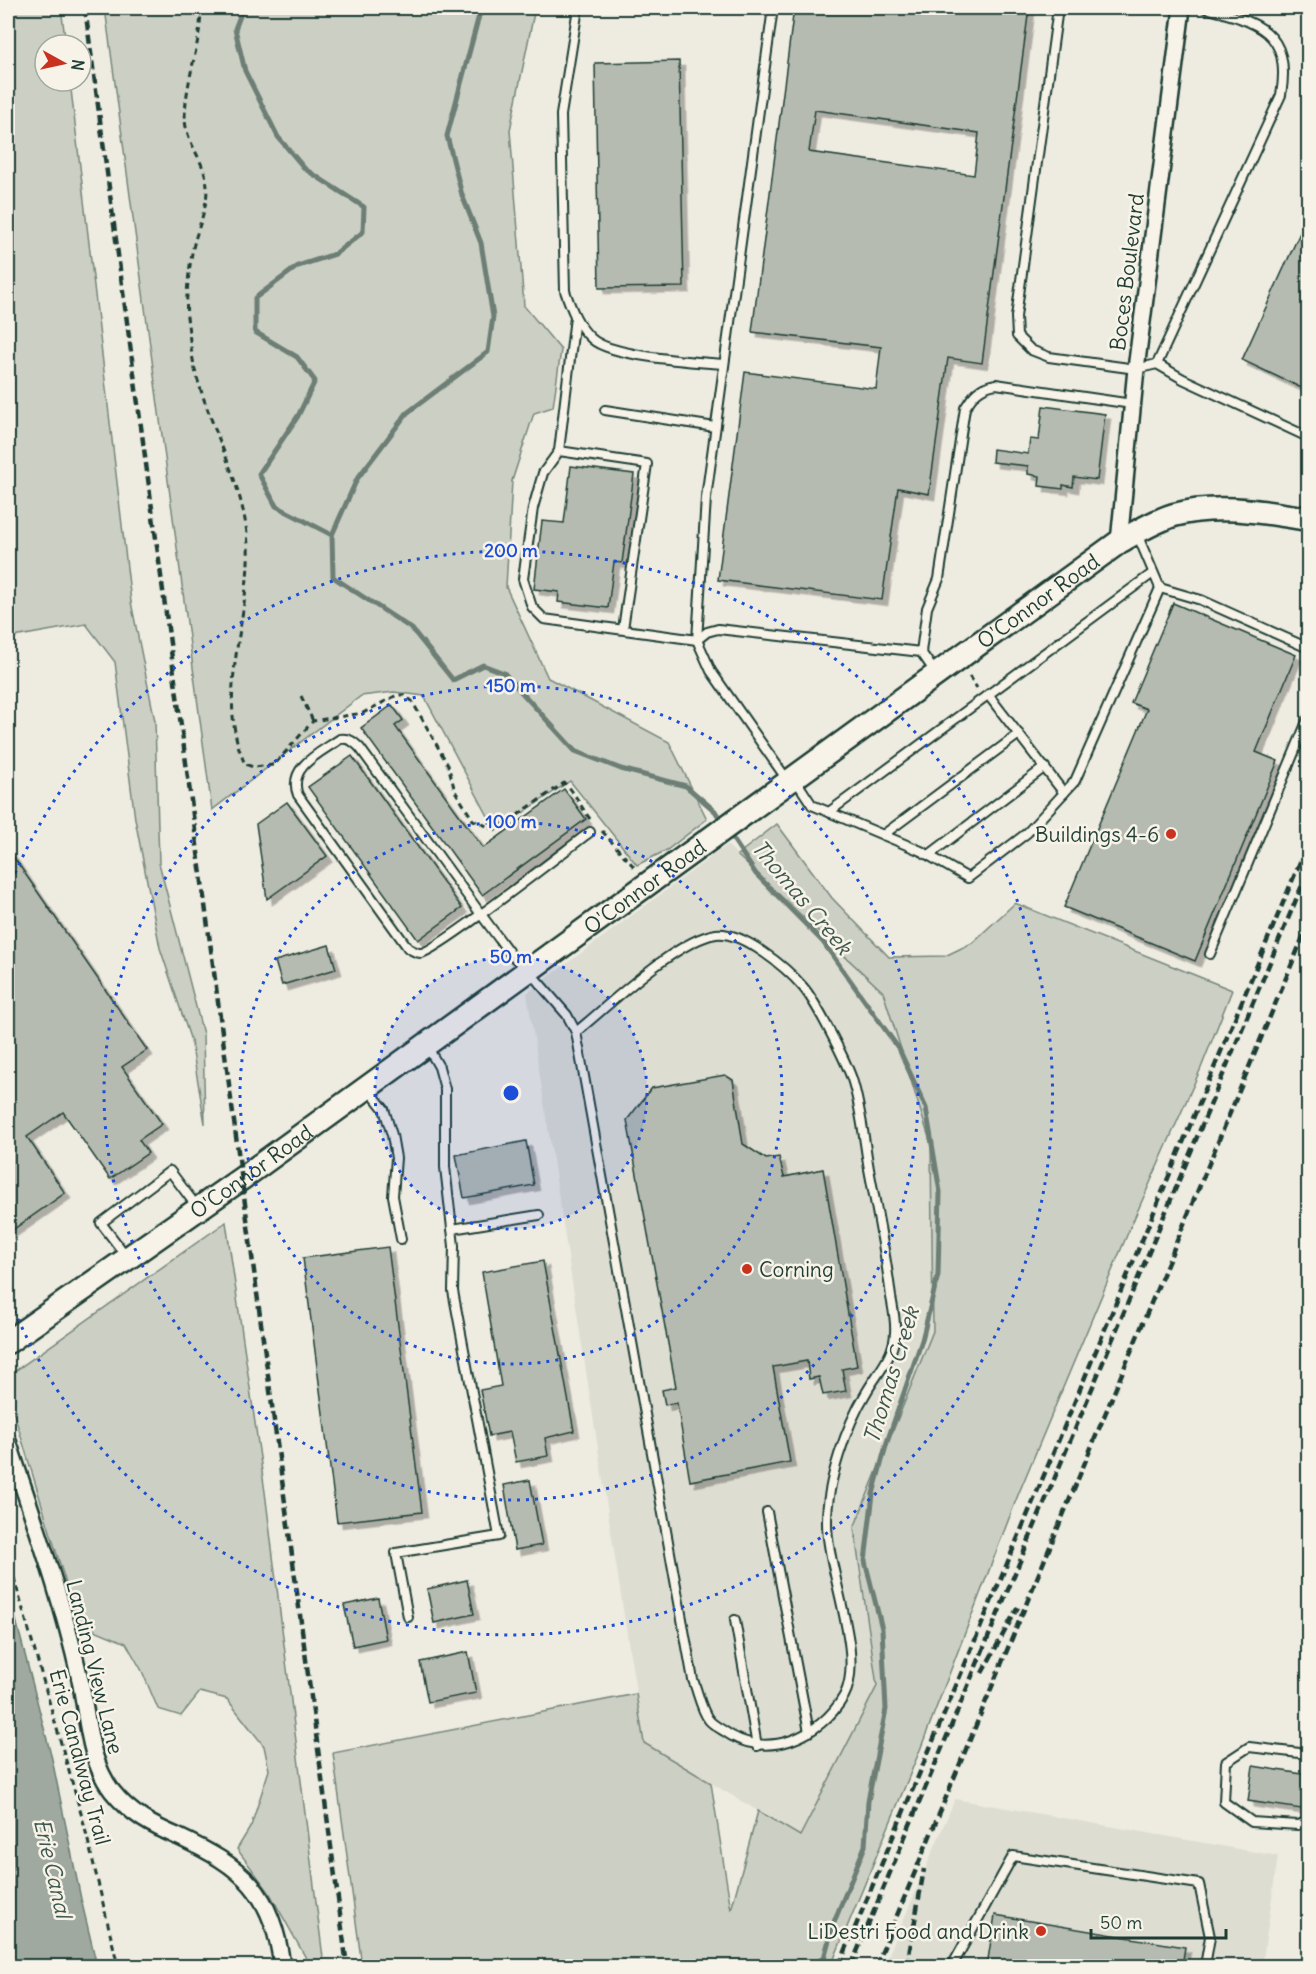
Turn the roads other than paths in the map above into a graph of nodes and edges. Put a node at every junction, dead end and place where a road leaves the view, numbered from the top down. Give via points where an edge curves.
1 (578, 8) edge
2 (773, 8) edge
3 (1058, 8) edge
4 (1182, 8) edge
5 (1204, 8) edge
6 (575, 317) junction
7 (723, 364) junction
8 (1157, 364) junction
9 (1136, 369) junction
10 (1132, 404) junction
11 (605, 410) dead end
12 (715, 427) junction
13 (1308, 437) edge
14 (560, 451) junction
15 (1308, 519) edge
16 (1128, 537) junction
17 (1153, 573) junction
18 (1160, 588) junction
19 (623, 629) junction
20 (697, 640) junction
21 (1308, 648) edge
22 (921, 652) junction
23 (937, 674) junction
24 (989, 696) junction
25 (1308, 719) edge
26 (1019, 735) junction
27 (1044, 767) junction
28 (791, 780) junction
29 (1064, 793) junction
30 (829, 812) junction
31 (590, 832) dead end
32 (883, 835) junction
33 (929, 855) junction
34 (480, 913) junction
35 (1210, 954) dead end
36 (528, 970) junction
37 (576, 1032) junction
38 (426, 1044) junction
39 (367, 1086) junction
40 (198, 1208) junction
41 (539, 1215) dead end
42 (452, 1229) junction
43 (401, 1239) dead end
44 (128, 1259) junction
45 (8, 1342) edge
46 (8, 1441) edge
47 (767, 1512) dead end
48 (408, 1617) dead end
49 (735, 1620) dead end
50 (809, 1732) junction
51 (757, 1746) junction
52 (1308, 1754) edge
53 (1308, 1821) edge
54 (282, 1966) edge
55 (952, 1966) edge
56 (1205, 1966) edge

1 - 6 lane via 561,115 565,291
2 - 7 lane
3 - 9 lane via 1016,317 1017,336 1031,350 1048,357
4 - 9 street, Boces Boulevard
5 - 8 lane via 1265,28 1281,50 1285,74 1281,95
6 - 7 lane via 593,341 623,351
6 - 14 lane
7 - 12 lane
8 - 9 lane
8 - 13 lane
9 - 10 street, Boces Boulevard
10 - 16 street, Boces Boulevard
10 - 22 lane via 996,384 975,392 965,408 939,579 927,608
11 - 12 lane
12 - 20 lane via 701,542
14 - 19 lane via 647,464
14 - 19 lane via 543,473 533,508 524,579 532,607 544,619
15 - 16 street, O'Connor Road via 1222,509 1175,515
16 - 17 lane
16 - 23 street, O'Connor Road
17 - 18 lane
17 - 24 lane
18 - 21 lane via 1201,600
18 - 29 lane via 1076,781
19 - 20 lane
20 - 22 lane via 718,629
20 - 28 lane via 711,671
22 - 23 lane
23 - 28 street, O'Connor Road
24 - 26 lane
24 - 30 lane
25 - 35 lane
26 - 27 lane
26 - 32 lane
27 - 29 lane
27 - 33 lane
28 - 30 lane via 813,805
28 - 36 street, O'Connor Road
29 - 33 lane via 1027,833 968,878
30 - 32 lane
31 - 34 lane
32 - 33 lane
34 - 34 lane via 355,742 340,739 299,768 295,777 298,795 408,948 421,953 429,950
34 - 36 lane via 511,955
36 - 37 lane via 567,1015
36 - 38 street, O'Connor Road
37 - 50 lane via 692,943 716,934 739,937 804,987 852,1079 888,1267 895,1332 892,1353 865,1394 845,1437 832,1486 826,1522 850,1648 850,1678 844,1696 828,1717
37 - 51 lane via 693,1680 709,1721 732,1737
38 - 39 street, O'Connor Road
38 - 42 lane via 439,1067 445,1089 445,1167
39 - 40 street, O'Connor Road
39 - 43 lane via 384,1108 392,1135 396,1158 393,1196
40 - 44 street, O'Connor Road
40 - 44 lane via 170,1171 101,1223
41 - 42 lane
42 - 48 lane via 453,1291 499,1536 396,1553
44 - 45 street, O'Connor Road
46 - 54 street, Landing View Lane via 50,1568 99,1769 112,1791 134,1813 215,1854 252,1883 280,1945
47 - 50 lane
49 - 51 lane
50 - 51 lane via 781,1744
52 - 53 lane via 1250,1747 1226,1762 1224,1802 1252,1822 1298,1825
55 - 56 lane via 1013,1856 1199,1884 1210,1937

